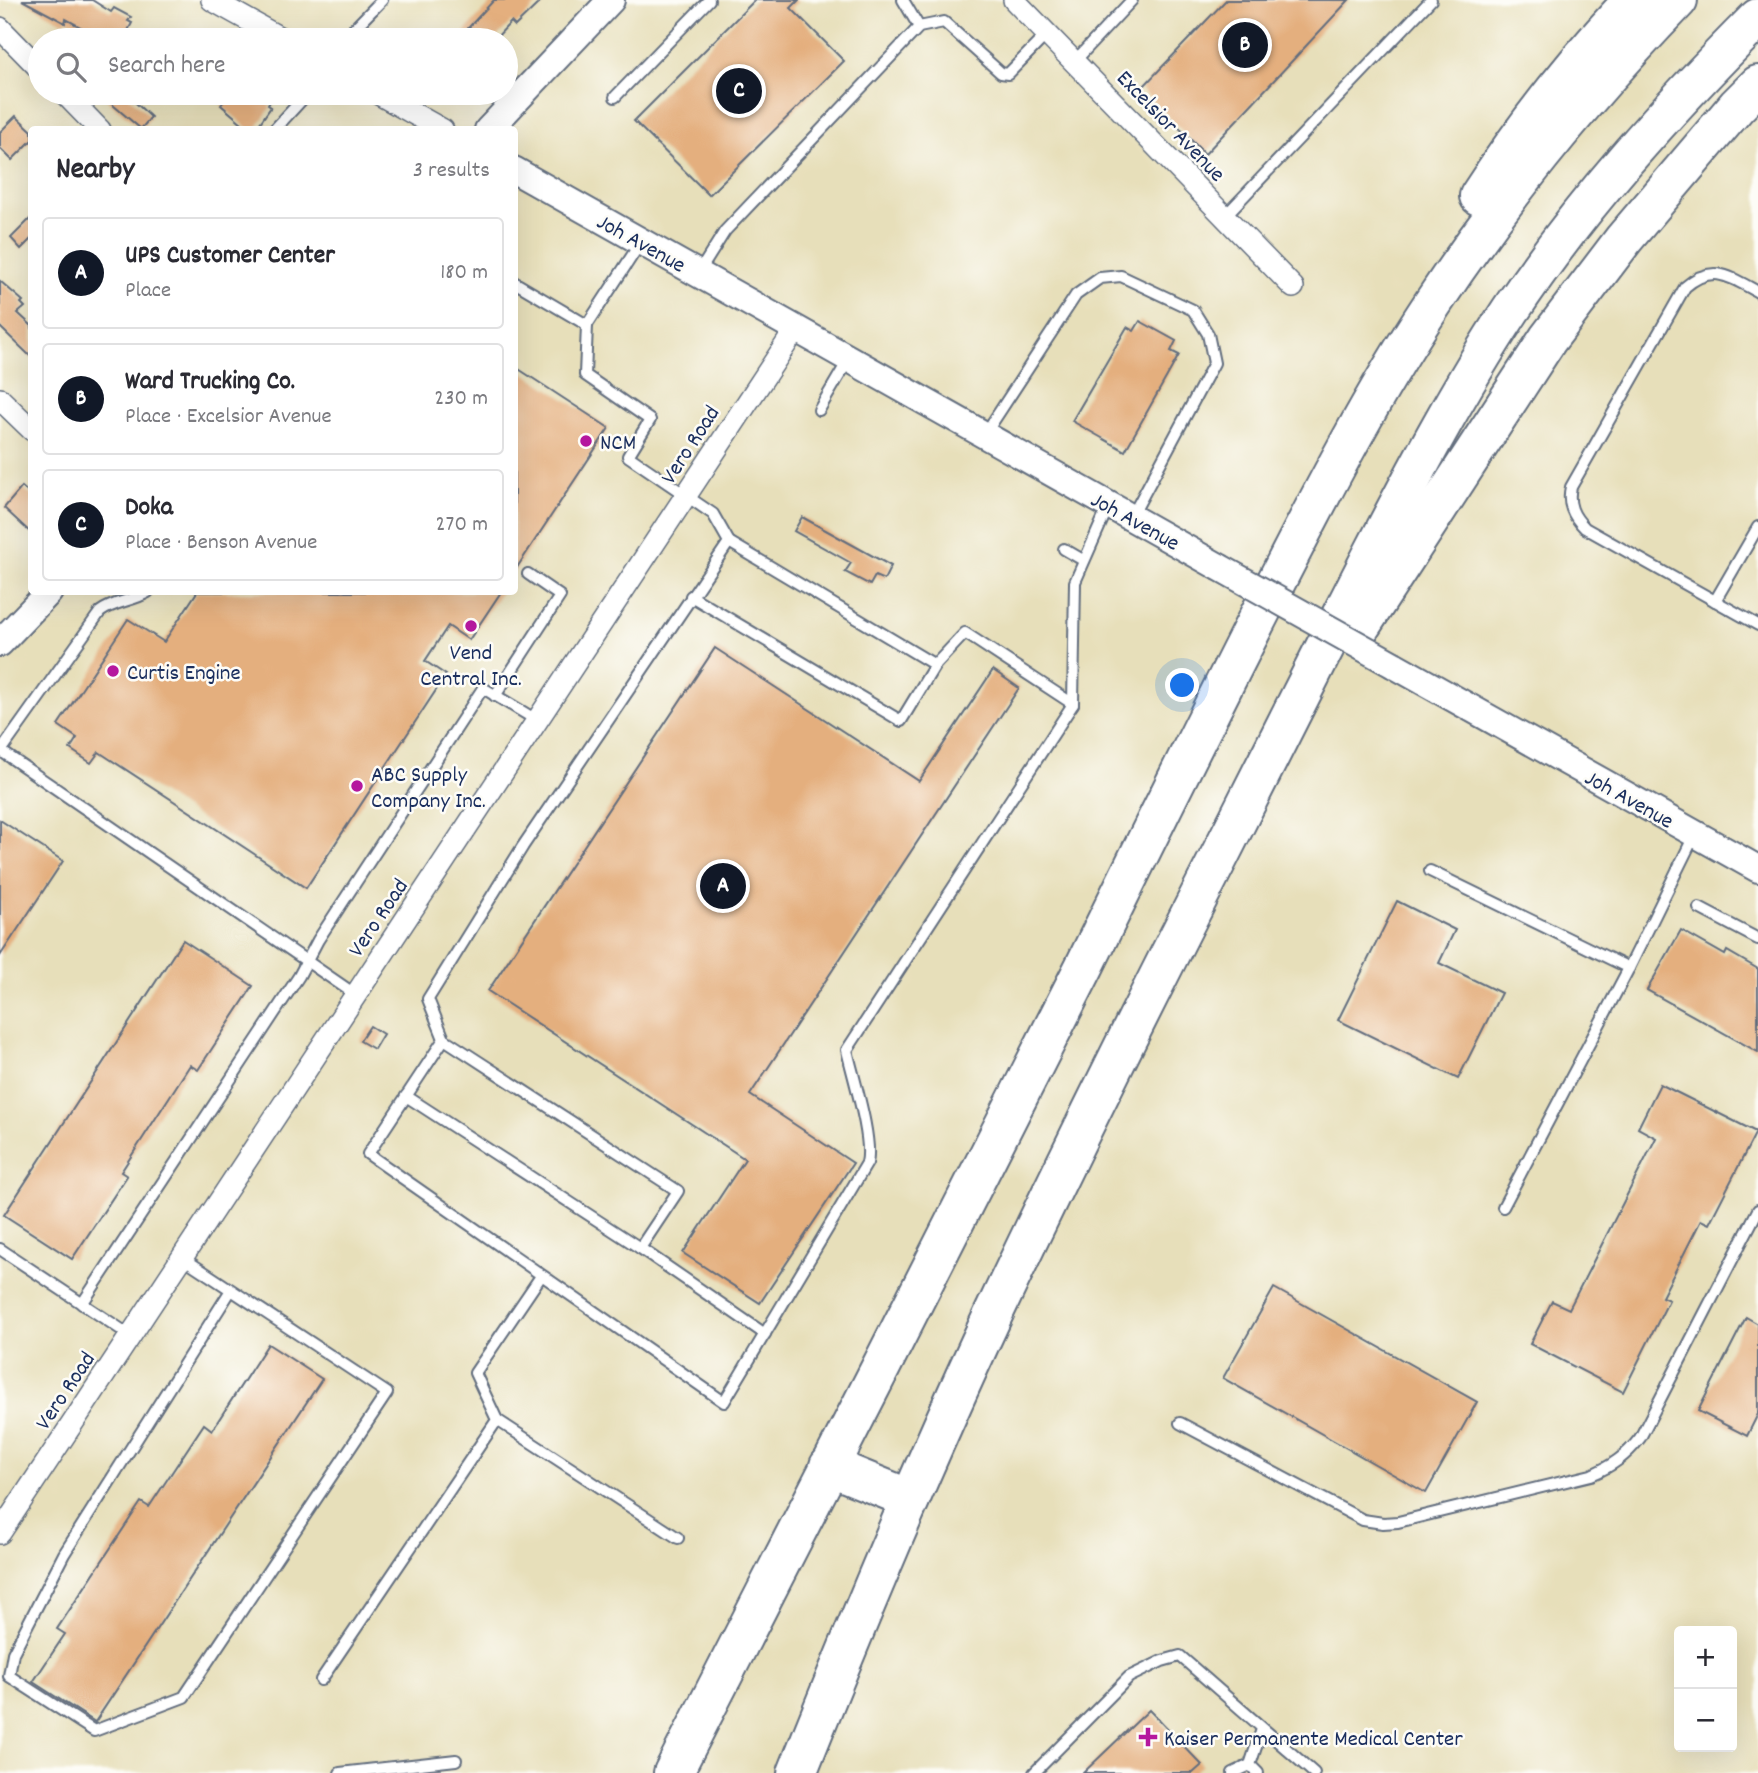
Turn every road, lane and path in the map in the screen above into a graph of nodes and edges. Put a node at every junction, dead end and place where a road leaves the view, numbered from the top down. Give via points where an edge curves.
1 (212, 0) edge
2 (382, 0) edge
3 (611, 0) edge
4 (690, 0) edge
5 (709, 0) edge
6 (902, 0) edge
7 (1014, 0) edge
8 (1132, 0) edge
9 (1431, 0) edge
10 (1633, 0) edge
11 (1678, 0) edge
12 (700, 9) junction
13 (1758, 18) edge
14 (919, 27) junction
15 (0, 28) edge
16 (262, 28) edge
17 (355, 28) edge
18 (1047, 34) junction
19 (28, 57) edge
20 (1074, 62) junction
21 (1758, 85) edge
22 (615, 97) dead end
23 (518, 98) edge
24 (76, 105) edge
25 (297, 105) edge
26 (398, 105) edge
27 (512, 105) edge
28 (1758, 113) edge
29 (96, 126) edge
30 (278, 126) edge
31 (436, 126) edge
32 (492, 126) edge
33 (518, 172) edge
34 (1224, 216) junction
35 (1624, 239) junction
36 (640, 242) junction
37 (698, 274) junction
38 (518, 284) edge
39 (1293, 287) dead end
40 (1758, 292) edge
41 (587, 325) junction
42 (796, 329) junction
43 (849, 359) junction
44 (0, 399) edge
45 (819, 410) dead end
46 (28, 426) edge
47 (984, 435) junction
48 (687, 496) junction
49 (1120, 512) junction
50 (1758, 527) edge
51 (729, 542) junction
52 (1064, 549) dead end
53 (1083, 560) junction
54 (528, 574) dead end
55 (46, 595) edge
56 (143, 595) edge
57 (691, 596) junction
58 (1715, 601) junction
59 (1758, 625) edge
60 (0, 643) edge
61 (1242, 649) junction
62 (935, 665) junction
63 (495, 696) junction
64 (1073, 705) junction
65 (538, 721) junction
66 (1241, 813) junction
67 (1695, 834) junction
68 (1758, 869) edge
69 (1430, 871) dead end
70 (1699, 908) dead end
71 (1758, 939) edge
72 (307, 961) junction
73 (1629, 968) junction
74 (356, 995) junction
75 (444, 1039) junction
76 (406, 1096) junction
77 (1503, 1207) dead end
78 (1758, 1210) edge
79 (640, 1248) junction
80 (0, 1249) edge
81 (183, 1258) junction
82 (541, 1276) junction
83 (231, 1290) junction
84 (82, 1304) junction
85 (765, 1334) junction
86 (131, 1336) junction
87 (496, 1420) junction
88 (1180, 1423) dead end
89 (829, 1466) junction
90 (910, 1499) junction
91 (0, 1533) edge
92 (678, 1538) dead end
93 (321, 1680) dead end
94 (1262, 1729) junction
95 (456, 1760) dead end
96 (1254, 1769) edge
97 (340, 1773) edge
98 (673, 1773) edge
99 (797, 1773) edge
100 (1034, 1773) edge
101 (1233, 1773) edge
102 (1314, 1773) edge

1 - 16 street
2 - 17 lane
3 - 23 street
4 - 12 lane
5 - 12 lane
6 - 14 lane
7 - 18 street, Excelsior Avenue
8 - 20 lane
9 - 34 lane
10 - 61 highway via 1518,137 1444,251 1328,461
11 - 61 highway via 1541,154 1432,304 1331,475
12 - 22 lane
13 - 66 highway via 1636,148 1512,309 1405,491
14 - 18 lane via 944,22 1001,74 1008,74
14 - 37 lane via 725,231
15 - 19 street
18 - 20 street, Excelsior Avenue
20 - 34 street, Excelsior Avenue
21 - 35 highway
24 - 29 street
25 - 30 lane
26 - 31 street
27 - 32 street
28 - 35 highway via 1686,174
33 - 36 street, Joh Avenue
34 - 39 street, Excelsior Avenue
35 - 66 highway via 1513,391
36 - 37 street, Joh Avenue
36 - 41 lane
37 - 42 street, Joh Avenue
38 - 41 lane
40 - 58 lane via 1724,274 1700,276 1685,287 1569,496 1573,513 1585,528
41 - 48 lane via 585,375 650,420 628,456
42 - 43 street, Joh Avenue
42 - 48 street, Vero Road
43 - 45 lane
43 - 47 street, Joh Avenue
44 - 46 street
47 - 49 street, Joh Avenue
47 - 49 lane via 1076,295 1100,278 1121,276 1193,310 1208,334 1214,363
48 - 51 lane via 713,514
48 - 65 street, Vero Road
49 - 53 lane
49 - 67 street, Joh Avenue, bridge
50 - 58 lane
51 - 57 lane
51 - 62 lane
52 - 53 lane
53 - 64 lane via 1075,582
54 - 63 lane via 560,597
55 - 60 street
56 - 72 lane via 100,612 1,751
57 - 62 lane via 901,721
57 - 75 lane via 523,846 428,999
58 - 59 lane
61 - 89 highway
62 - 64 lane via 965,634
63 - 65 lane
63 - 72 lane via 483,688
64 - 85 lane via 847,1050 867,1137 867,1163
65 - 74 street, Vero Road
66 - 90 highway via 1070,1153
67 - 68 street, Joh Avenue
67 - 73 lane
69 - 73 lane
70 - 71 lane
72 - 74 lane
72 - 84 lane
73 - 77 lane
74 - 81 street, Vero Road
75 - 76 lane
75 - 79 lane via 678,1191
76 - 79 lane
76 - 82 lane via 368,1154
78 - 88 lane via 1640,1438 1626,1455 1591,1475 1383,1523 1363,1520
79 - 85 lane
80 - 84 lane
81 - 83 lane
81 - 86 street, Vero Road
82 - 85 lane via 724,1402
82 - 87 lane via 475,1373
83 - 83 lane via 64,1554 13,1653 9,1676 94,1731 184,1697 387,1393
84 - 86 lane
86 - 91 street, Vero Road
87 - 92 lane
87 - 93 lane
89 - 90 highway
89 - 98 highway
90 - 99 highway
94 - 96 lane
94 - 100 lane via 1180,1656 1129,1677
94 - 102 lane
95 - 97 lane
96 - 101 lane

